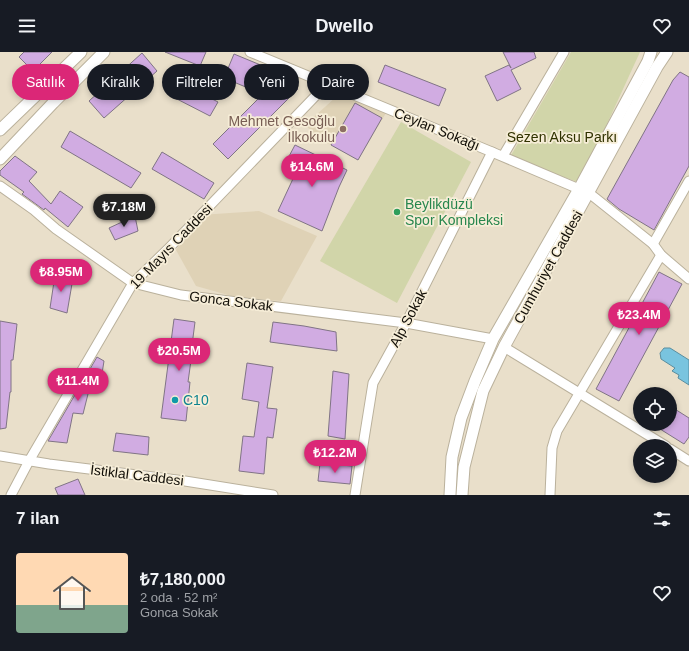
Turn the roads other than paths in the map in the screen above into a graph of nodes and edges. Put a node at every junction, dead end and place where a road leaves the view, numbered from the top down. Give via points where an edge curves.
1 (81, 52) edge
2 (104, 52) edge
3 (250, 52) edge
4 (564, 52) edge
5 (651, 52) edge
6 (667, 52) edge
7 (307, 76) edge
8 (312, 100) edge
9 (366, 100) edge
10 (0, 130) edge
11 (492, 152) junction
12 (503, 156) junction
13 (0, 159) edge
14 (689, 181) edge
15 (0, 186) edge
16 (584, 191) junction
17 (653, 244) junction
18 (661, 255) junction
19 (689, 279) edge
20 (132, 283) junction
21 (406, 323) junction
22 (493, 339) junction
23 (504, 347) junction
24 (580, 392) junction
25 (655, 439) edge
26 (677, 453) edge
27 (0, 456) edge
28 (29, 460) junction
29 (689, 461) edge
30 (12, 495) edge
31 (273, 495) edge
32 (355, 495) edge
33 (450, 495) edge
34 (462, 495) edge
35 (550, 495) edge

1 - 10 main road
2 - 13 main road
3 - 7 street, Ceylan Sokağı
4 - 12 street
5 - 16 main road, Cumhuriyet Caddesi
6 - 16 main road, Cumhuriyet Caddesi
8 - 20 street, 19 Mayıs Caddesi via 168,250
9 - 11 street, Ceylan Sokağı
11 - 12 street, Ceylan Sokağı
11 - 21 street, Alp Sokak
12 - 16 street, Ceylan Sokağı
14 - 17 street
15 - 20 street, Gonca Sokak
16 - 17 street, Ceylan Sokağı
16 - 22 main road, Cumhuriyet Caddesi
16 - 23 main road, Cumhuriyet Caddesi
17 - 18 street, Ceylan Sokağı
18 - 19 street, Ceylan Sokağı
18 - 24 street
20 - 21 street, Gonca Sokak via 181,295
20 - 28 street, 19 Mayıs Caddesi
21 - 22 street, Gonca Sokak
21 - 32 street, Alp Sokak via 374,383
22 - 23 main road
22 - 33 main road, Cumhuriyet Caddesi via 461,418 452,457
23 - 24 street
23 - 34 main road, Cumhuriyet Caddesi via 483,391 464,467
24 - 25 street
24 - 35 street via 557,431 552,448
26 - 29 street
27 - 28 street, İstiklal Caddesi
28 - 30 street, 19 Mayıs Caddesi
28 - 31 street, İstiklal Caddesi

